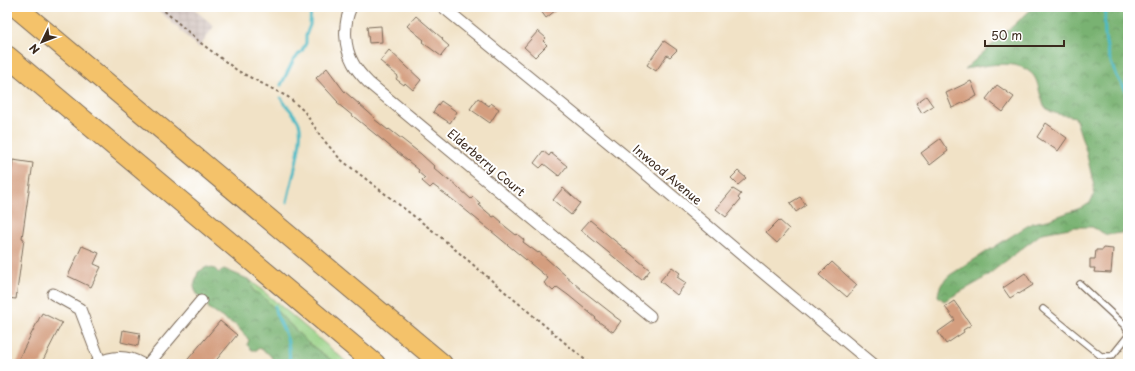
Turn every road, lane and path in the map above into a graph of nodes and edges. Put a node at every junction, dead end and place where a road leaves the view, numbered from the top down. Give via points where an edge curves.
1 (16, 7) edge
2 (160, 7) edge
3 (351, 7) edge
4 (445, 7) edge
5 (7, 56) edge
6 (1080, 284) dead end
7 (54, 294) dead end
8 (201, 301) dead end
9 (1043, 309) dead end
10 (650, 316) dead end
11 (1128, 332) edge
12 (1128, 336) edge
13 (99, 363) edge
14 (142, 364) edge
15 (148, 364) edge
16 (375, 364) edge
17 (442, 364) edge
18 (590, 364) edge
19 (873, 364) edge

1 - 17 highway
2 - 18 path via 238,71 288,97 304,111 340,159 437,234
3 - 10 street, Elderberry Court via 346,25 348,52 356,68 369,83
4 - 19 street, Inwood Avenue
5 - 16 highway
6 - 11 lane via 1125,326
7 - 13 street via 80,309
8 - 15 street
9 - 12 lane via 1101,356 1112,356
13 - 14 street via 112,358 125,358

